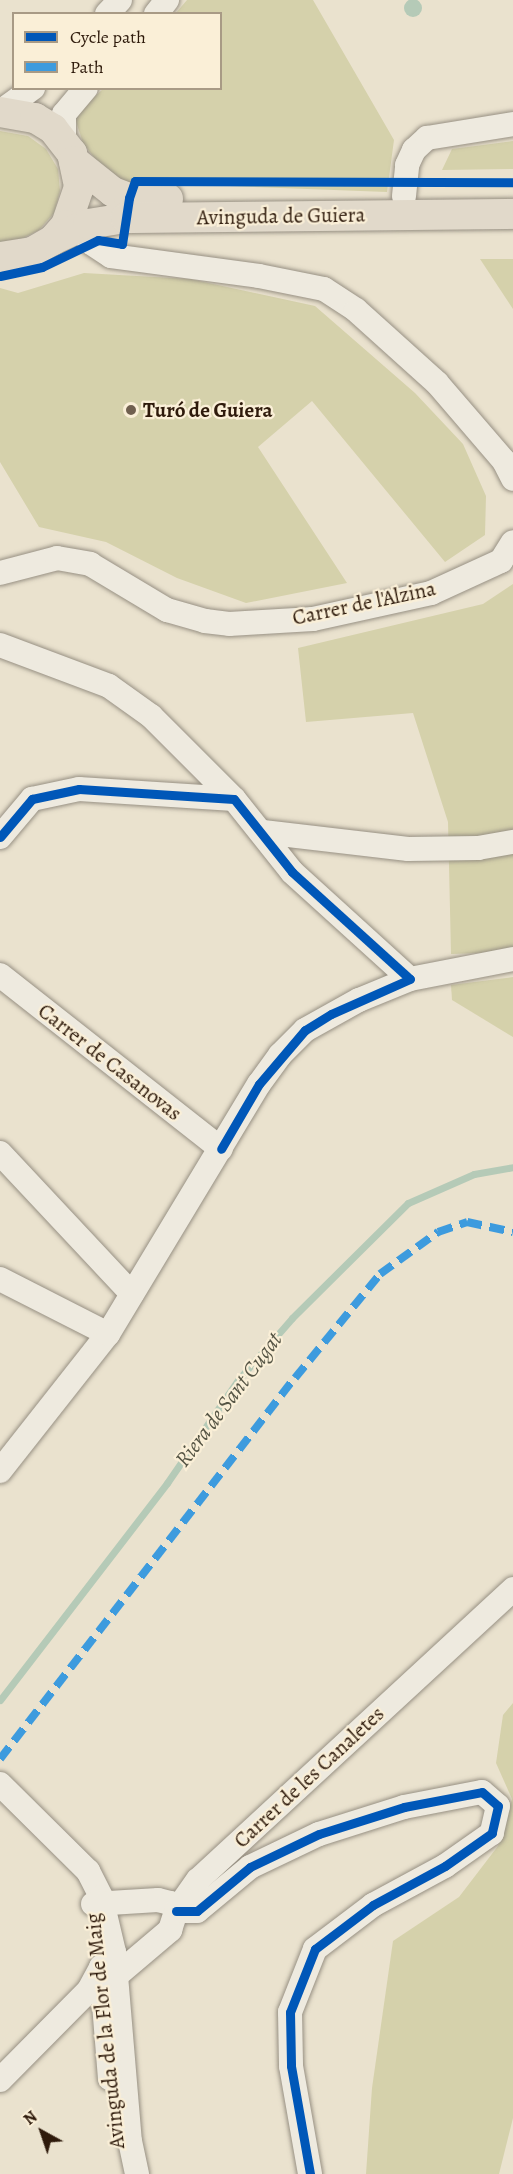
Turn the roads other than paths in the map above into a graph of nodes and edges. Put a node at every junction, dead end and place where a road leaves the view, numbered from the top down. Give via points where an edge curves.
1 (120, 0) edge
2 (167, 0) edge
3 (109, 12) edge
4 (158, 12) edge
5 (30, 90) edge
6 (84, 90) edge
7 (0, 112) edge
8 (513, 124) edge
9 (69, 151) junction
10 (513, 195) edge
11 (404, 196) junction
12 (513, 214) edge
13 (66, 234) junction
14 (0, 257) edge
15 (513, 479) edge
16 (513, 542) edge
17 (0, 573) edge
18 (0, 645) edge
19 (234, 799) junction
20 (263, 832) junction
21 (0, 837) edge
22 (513, 842) edge
23 (513, 959) edge
24 (0, 975) edge
25 (410, 979) junction
26 (221, 1149) junction
27 (0, 1153) edge
28 (0, 1279) edge
29 (132, 1294) junction
30 (108, 1334) junction
31 (0, 1471) edge
32 (513, 1588) edge
33 (0, 1784) edge
34 (97, 1903) junction
35 (176, 1911) junction
36 (107, 1973) junction
37 (0, 2080) edge
38 (119, 2174) edge
39 (136, 2174) edge
40 (310, 2174) edge

1 - 3 street
2 - 4 street
5 - 7 street
6 - 9 street via 64,114
7 - 9 main road, Avinguda de Guiera via 35,118
8 - 11 street via 427,138 414,150 407,165
9 - 11 main road, Avinguda de Guiera via 113,192 140,199
9 - 13 main road via 79,187
10 - 11 main road, Avinguda de Guiera
12 - 13 main road, Avinguda de Guiera via 126,218
13 - 14 main road, Avinguda de Guiera via 32,252
13 - 15 street via 111,256 324,289 356,310 437,383 504,460
16 - 17 street, Carrer de l'Alzina via 501,561 431,593 313,619 229,624 205,621 168,610 90,564 57,558
18 - 19 street via 109,686 151,716
19 - 20 street
19 - 21 street via 79,789 32,799
20 - 22 street via 408,849 478,848
20 - 25 street via 292,872
23 - 25 street
24 - 26 street, Carrer de Casanovas
25 - 26 street via 331,1014 305,1030 259,1083
26 - 29 street
27 - 29 street
28 - 30 street
29 - 30 street
30 - 31 street
32 - 35 street, Carrer de les Canaletes via 198,1880
33 - 34 street, Avinguda de la Flor de Maig via 88,1871
34 - 35 street via 158,1900 170,1903
34 - 36 street, Avinguda de la Flor de Maig
35 - 36 street, Carrer de les Canaletes via 170,1930
35 - 40 street via 197,1911 250,1867 319,1834 404,1806 482,1792 498,1806 492,1833 445,1866 373,1905 315,1949 290,2012 291,2066
36 - 37 street, Carrer de les Canaletes
36 - 38 street, Avinguda de la Flor de Maig
36 - 39 street, Avinguda de la Flor de Maig

